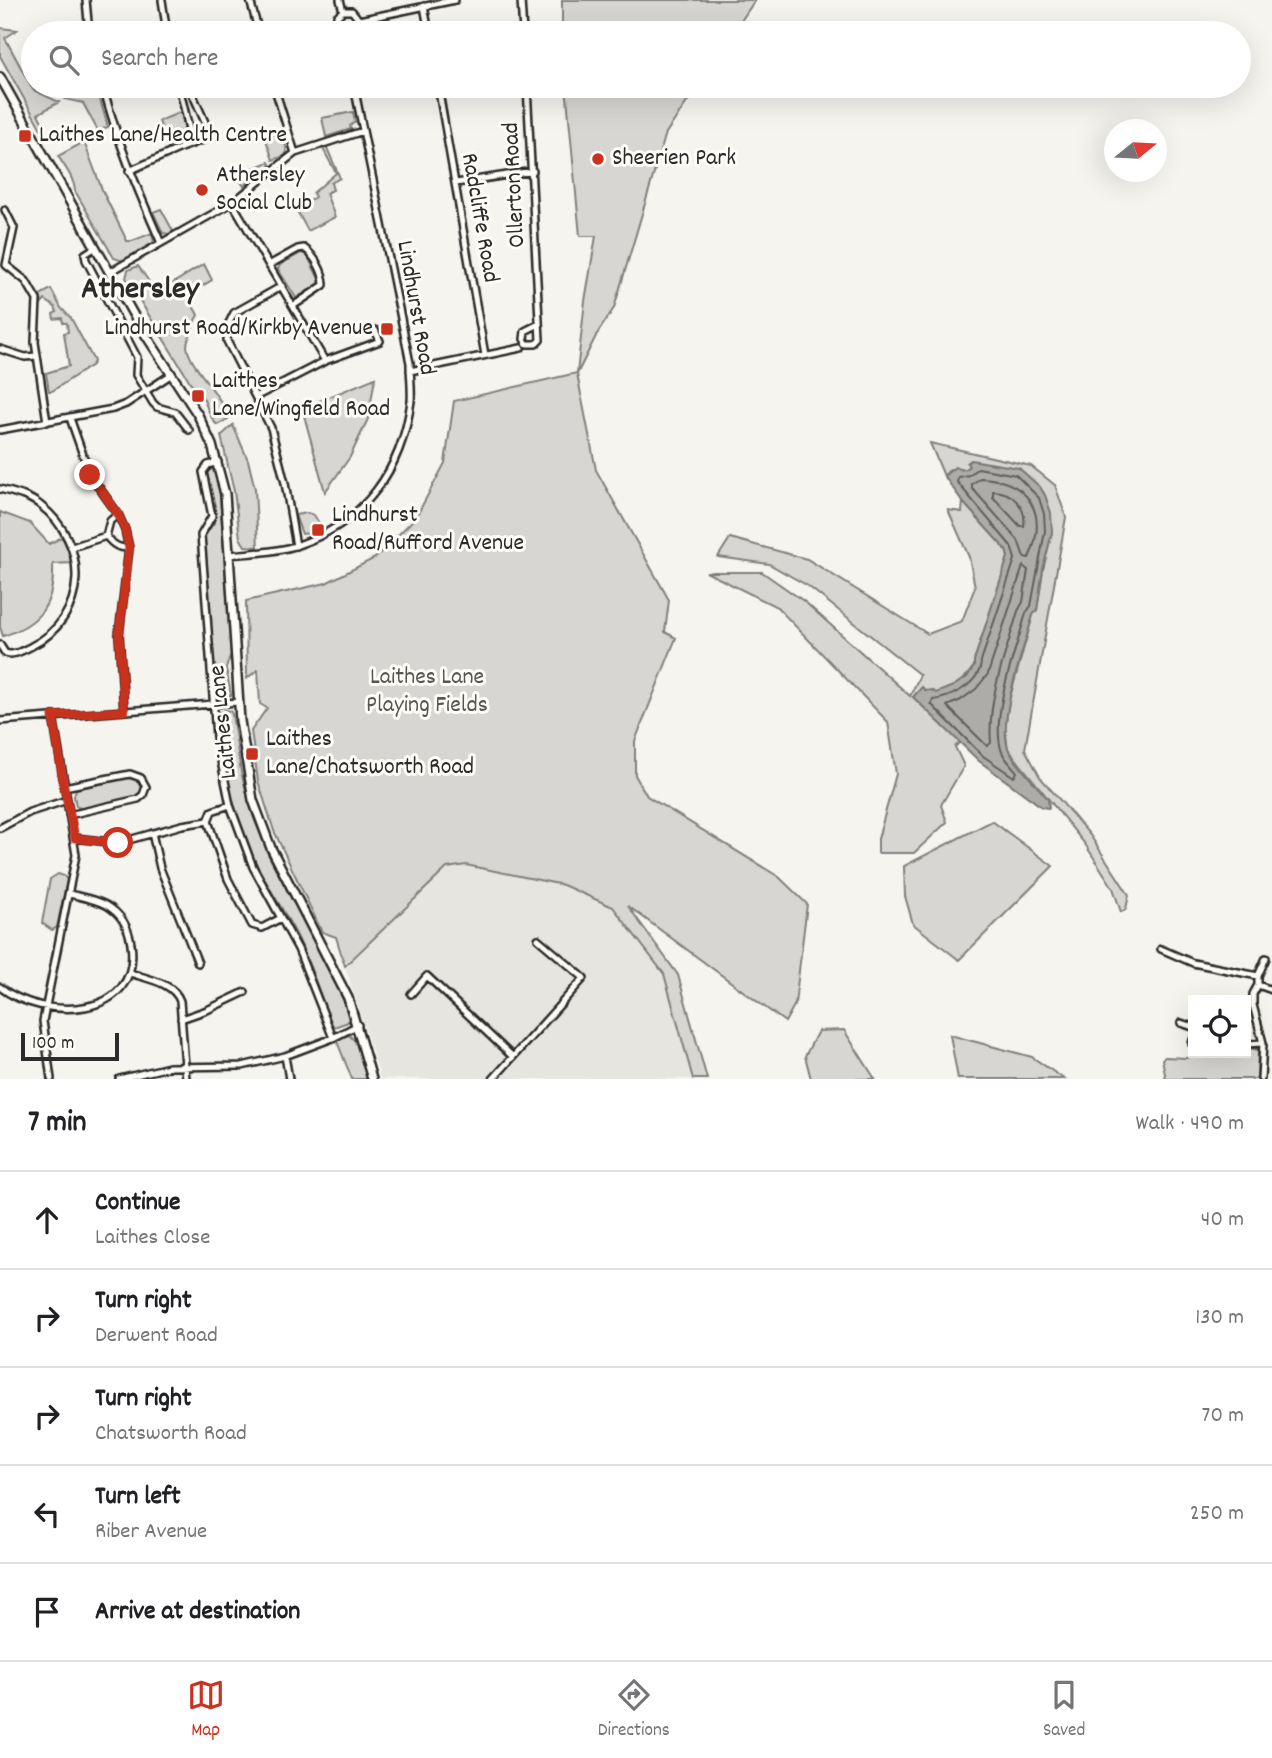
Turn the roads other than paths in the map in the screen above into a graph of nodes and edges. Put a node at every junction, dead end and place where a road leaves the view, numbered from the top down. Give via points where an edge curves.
1 (86, 0) edge
2 (162, 0) edge
3 (250, 0) edge
4 (340, 0) edge
5 (455, 0) edge
6 (521, 0) edge
7 (424, 6) junction
8 (343, 11) junction
9 (359, 20) joint
10 (88, 21) edge
11 (165, 21) edge
12 (256, 21) edge
13 (336, 21) edge
14 (427, 21) edge
15 (522, 21) edge
16 (0, 77) edge
17 (106, 98) edge
18 (182, 98) edge
19 (195, 98) edge
20 (278, 98) edge
21 (356, 98) edge
22 (440, 98) edge
23 (528, 98) edge
24 (363, 131) junction
25 (181, 148) junction
26 (295, 153) junction
27 (129, 171) junction
28 (533, 171) junction
29 (456, 183) junction
30 (236, 209) dead end
31 (5, 210) dead end
32 (162, 243) junction
33 (96, 247) junction
34 (269, 265) junction
35 (110, 272) junction
36 (282, 286) junction
37 (293, 306) junction
38 (539, 324) dead end
39 (375, 331) dead end
40 (521, 348) dead end
41 (0, 349) edge
42 (485, 355) junction
43 (36, 356) junction
44 (325, 361) junction
45 (410, 371) junction
46 (172, 374) junction
47 (145, 391) junction
48 (257, 396) junction
49 (70, 418) junction
50 (47, 422) junction
51 (0, 430) edge
52 (189, 430) dead end
53 (218, 461) junction
54 (0, 489) edge
55 (118, 514) junction
56 (106, 536) junction
57 (296, 546) junction
58 (72, 547) junction
59 (129, 548) junction
60 (229, 555) junction
61 (0, 645) edge
62 (238, 702) junction
63 (213, 704) junction
64 (124, 711) junction
65 (53, 716) junction
66 (0, 721) edge
67 (64, 787) junction
68 (67, 800) junction
69 (230, 805) junction
70 (69, 815) junction
71 (208, 821) junction
72 (0, 828) edge
73 (152, 833) junction
74 (75, 838) junction
75 (69, 894) junction
76 (281, 918) junction
77 (538, 939) dead end
78 (1161, 949) dead end
79 (1266, 958) dead end
80 (198, 963) dead end
81 (130, 973) junction
82 (1258, 976) junction
83 (1258, 985) junction
84 (0, 987) edge
85 (1272, 990) edge
86 (245, 992) dead end
87 (411, 994) dead end
88 (45, 1009) junction
89 (181, 1019) junction
90 (1181, 1023) dead end
91 (358, 1025) junction
92 (1188, 1025) edge
93 (333, 1038) junction
94 (1262, 1043) junction
95 (1251, 1044) edge
96 (285, 1056) junction
97 (513, 1056) junction
98 (183, 1067) junction
99 (1272, 1074) edge
100 (1262, 1076) edge
101 (51, 1079) edge
102 (119, 1079) edge
103 (186, 1079) edge
104 (289, 1079) edge
105 (372, 1079) edge
106 (493, 1079) edge

1 - 10 street
2 - 11 street
3 - 12 street
4 - 8 street
5 - 7 street
6 - 15 street
7 - 9 street
7 - 14 street
8 - 9 street via 352,11
8 - 13 street
16 - 33 main road, Laithes Lane
17 - 27 street
18 - 25 street via 189,129
19 - 25 street via 208,129 205,139
20 - 26 street
21 - 24 street, Lindhurst Road
22 - 29 street, Radcliffe Road
23 - 28 street, Ollerton Road
24 - 26 street
24 - 45 street, Lindhurst Road
25 - 27 street
26 - 32 street via 232,203
27 - 32 street
28 - 29 street
28 - 38 street, Ollerton Road
29 - 42 street, Radcliffe Road
30 - 34 street
31 - 43 street via 14,228 6,265 26,281 37,300
32 - 35 street
33 - 35 main road, Laithes Lane
33 - 47 street via 85,254 86,260 137,357 136,375
34 - 36 street
34 - 37 street via 298,249 310,253 324,285
35 - 46 main road, Laithes Lane
36 - 37 street
36 - 48 street via 234,313 228,325 227,341
37 - 44 street
39 - 44 street via 380,341
40 - 42 street
41 - 43 street
42 - 45 street
43 - 50 street
44 - 48 street
45 - 57 street, Lindhurst Road via 406,429 380,487 344,522
46 - 47 street
46 - 53 main road, Laithes Lane via 204,427
47 - 49 street via 113,409
47 - 52 street via 157,407 175,412
48 - 57 street via 278,451
49 - 50 street
49 - 55 street via 90,475
50 - 51 street
53 - 60 main road, Laithes Lane
53 - 63 street, Laithes Lane via 203,472 212,516 201,535
54 - 58 street via 38,503 61,525
55 - 56 street via 110,521
55 - 59 street
56 - 58 street
56 - 59 street via 118,548
57 - 60 street, Lindhurst Road
58 - 61 street via 77,569 69,610 39,642 16,653 5,653
59 - 64 street via 119,635
60 - 62 main road, Laithes Lane
62 - 63 street
62 - 91 main road, Laithes Lane via 247,778 261,824
63 - 64 street
63 - 69 street, Laithes Lane
64 - 65 street
65 - 66 street
65 - 67 street
67 - 68 street
67 - 70 street via 130,774 141,778 146,787 138,799
68 - 70 street
68 - 72 street
69 - 71 street, Laithes Lane via 212,811
69 - 76 street, Laithes Lane via 253,867
70 - 74 street
71 - 73 street
71 - 76 street via 252,925 262,928
73 - 74 street via 118,843
73 - 80 street via 160,868
74 - 75 street
75 - 81 street via 101,902 121,918 132,947
75 - 88 street
76 - 93 street, Laithes Lane
77 - 97 street via 584,978
78 - 82 street via 1193,963
79 - 82 street
81 - 88 street via 114,995 100,1003
81 - 89 street via 174,990
82 - 83 street
83 - 85 street
83 - 94 street via 1253,1005
84 - 88 street
86 - 89 street
87 - 97 street via 427,976
88 - 101 street via 43,1038
89 - 98 street
90 - 92 street
91 - 93 street
91 - 105 main road, Laithes Lane
93 - 96 street
94 - 95 street
94 - 100 street
96 - 98 street via 242,1066
96 - 104 street
97 - 106 street
98 - 102 street
98 - 103 street
99 - 100 street

